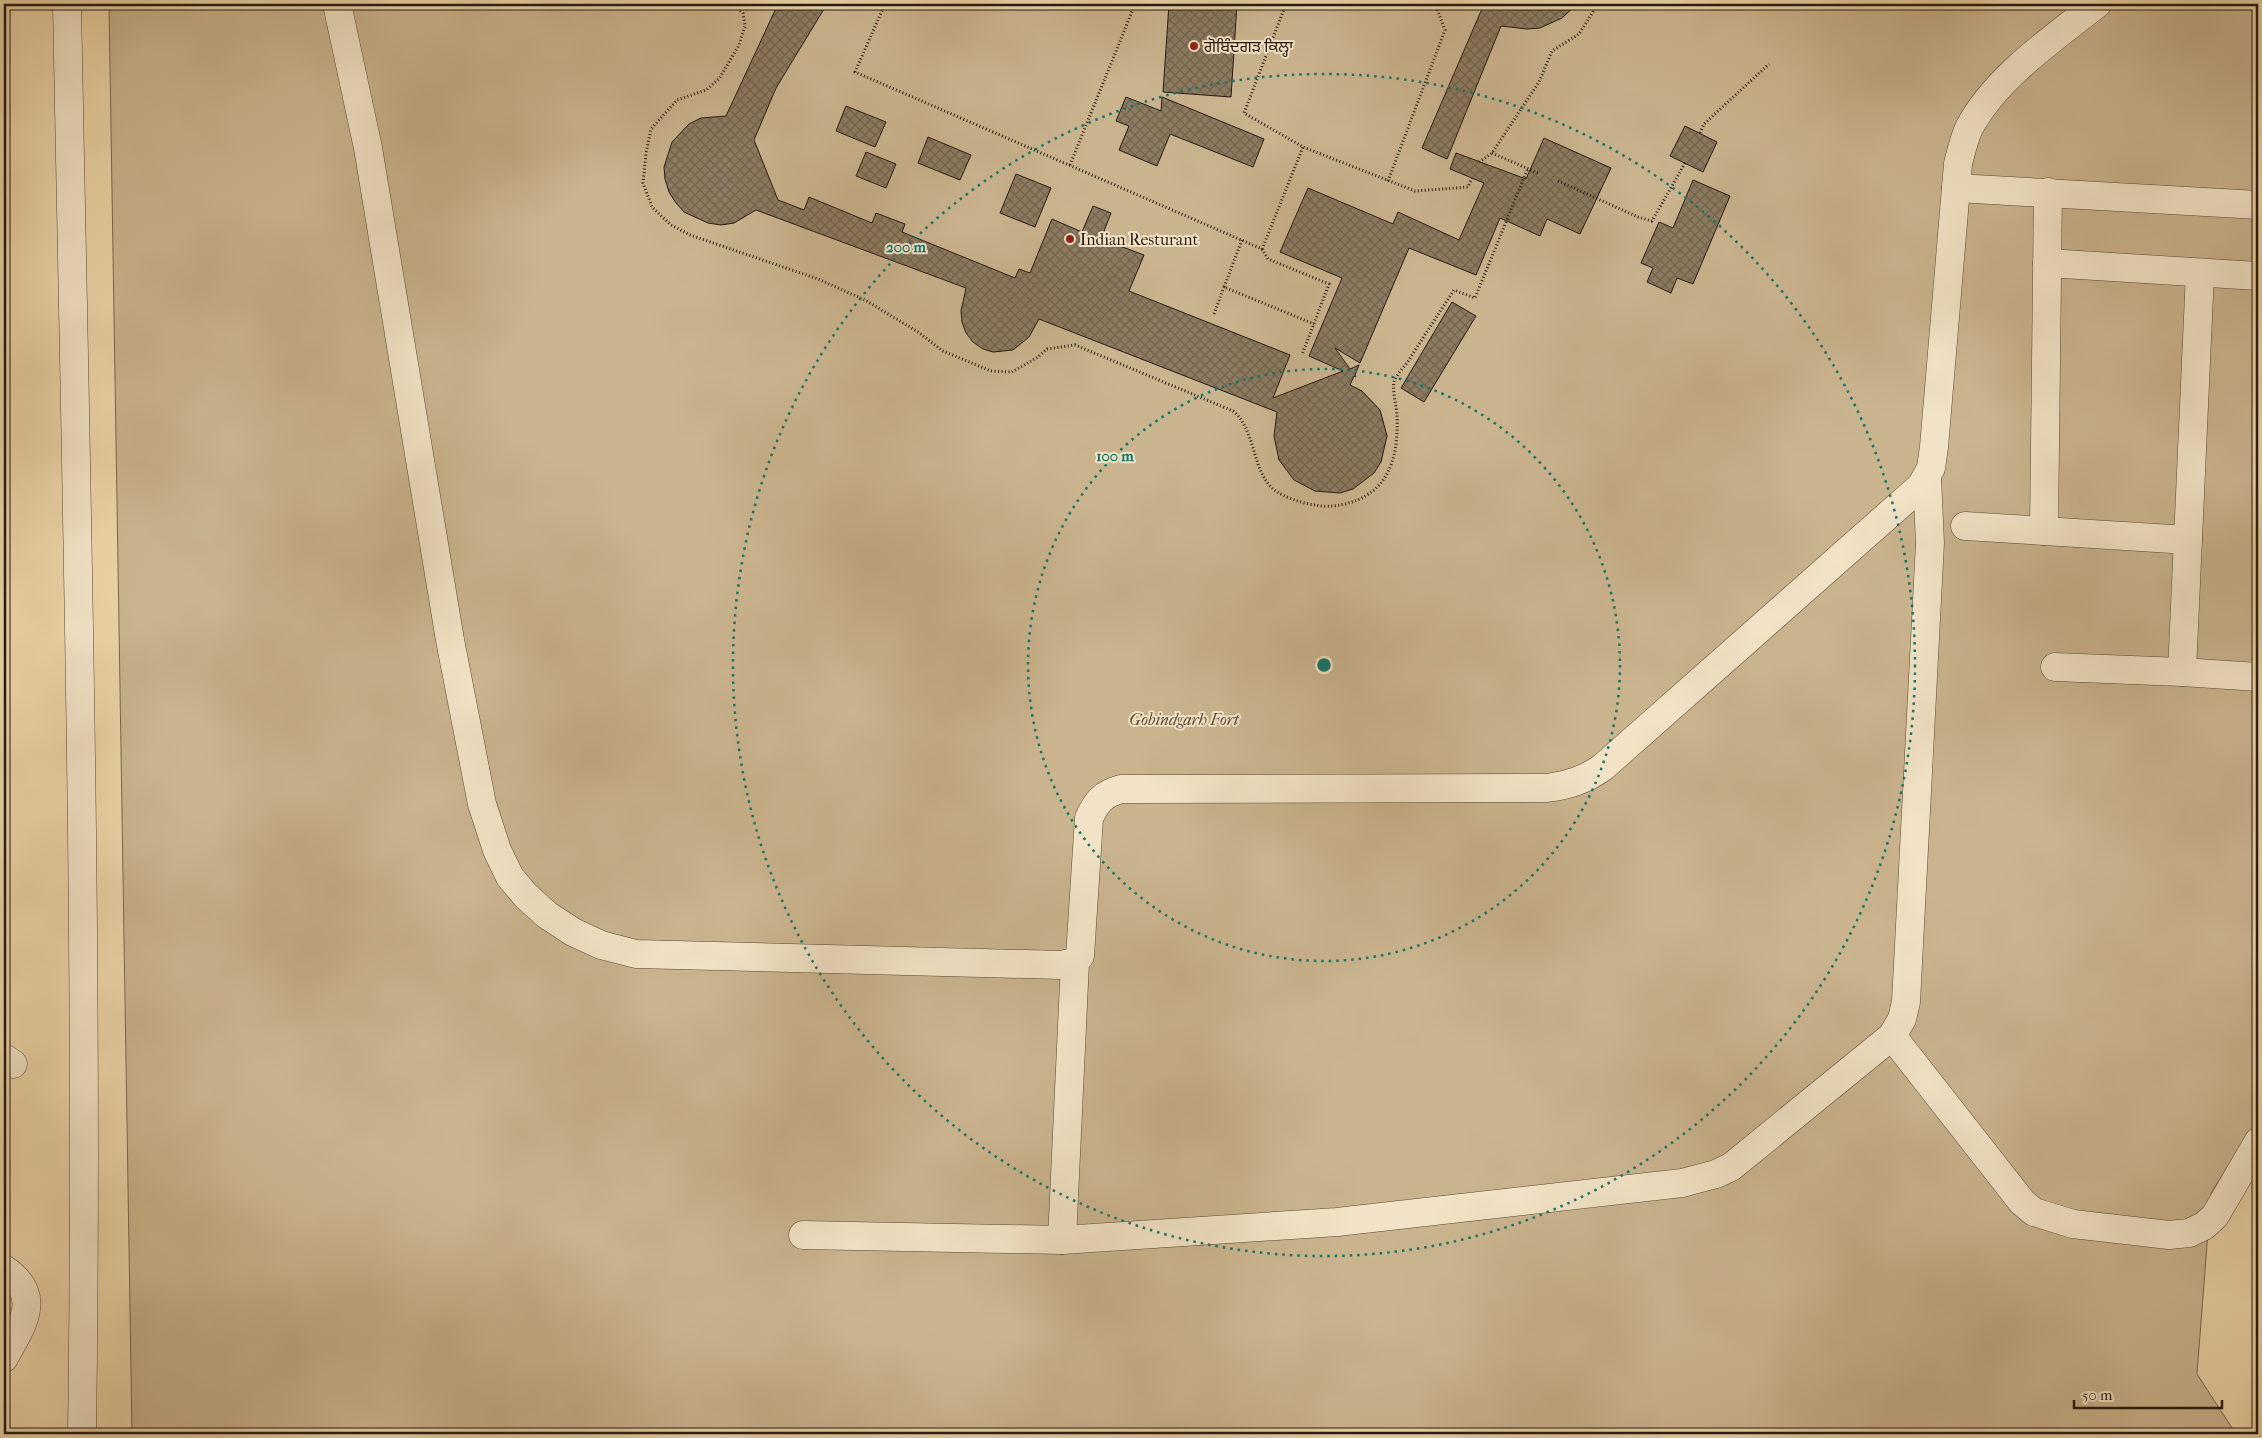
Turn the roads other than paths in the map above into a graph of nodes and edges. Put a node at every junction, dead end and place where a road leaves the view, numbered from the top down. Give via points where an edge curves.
1 (67, 4) edge
2 (337, 4) edge
3 (2097, 4) edge
4 (1956, 188) junction
5 (2048, 192) junction
6 (2258, 205) edge
7 (2047, 263) junction
8 (2200, 272) junction
9 (2258, 276) edge
10 (1927, 477) junction
11 (1965, 526) dead end
12 (2044, 531) junction
13 (2188, 540) junction
14 (2055, 668) dead end
15 (2182, 672) junction
16 (2258, 677) edge
17 (1075, 962) junction
18 (1892, 1036) junction
19 (2258, 1142) edge
20 (803, 1235) dead end
21 (1062, 1240) junction
22 (4, 1269) edge
23 (4, 1358) edge
24 (82, 1434) edge

1 - 24 street via 80,706
2 - 17 street via 368,148 450,640 482,804 510,877 547,915 573,932 601,945 636,954 1061,965
3 - 4 street via 2033,55 1980,110 1963,144
4 - 5 street
4 - 10 street via 1934,447
5 - 6 street
5 - 7 street
7 - 8 street
7 - 12 street
8 - 9 street
8 - 13 street
10 - 17 street via 1921,486 1603,768 1576,783 1547,788 1121,789 1107,793 1100,798 1089,818 1081,946 1080,956
10 - 18 street via 1930,543 1906,1002 1902,1019
11 - 12 street
12 - 13 street
13 - 15 street
14 - 15 street
15 - 16 street
17 - 21 street
18 - 19 street via 2022,1202 2047,1217 2073,1224 2169,1235 2190,1232 2215,1216
18 - 21 street via 1730,1167 1703,1178 1337,1222
20 - 21 street
22 - 23 street via 20,1284 27,1297 25,1318

